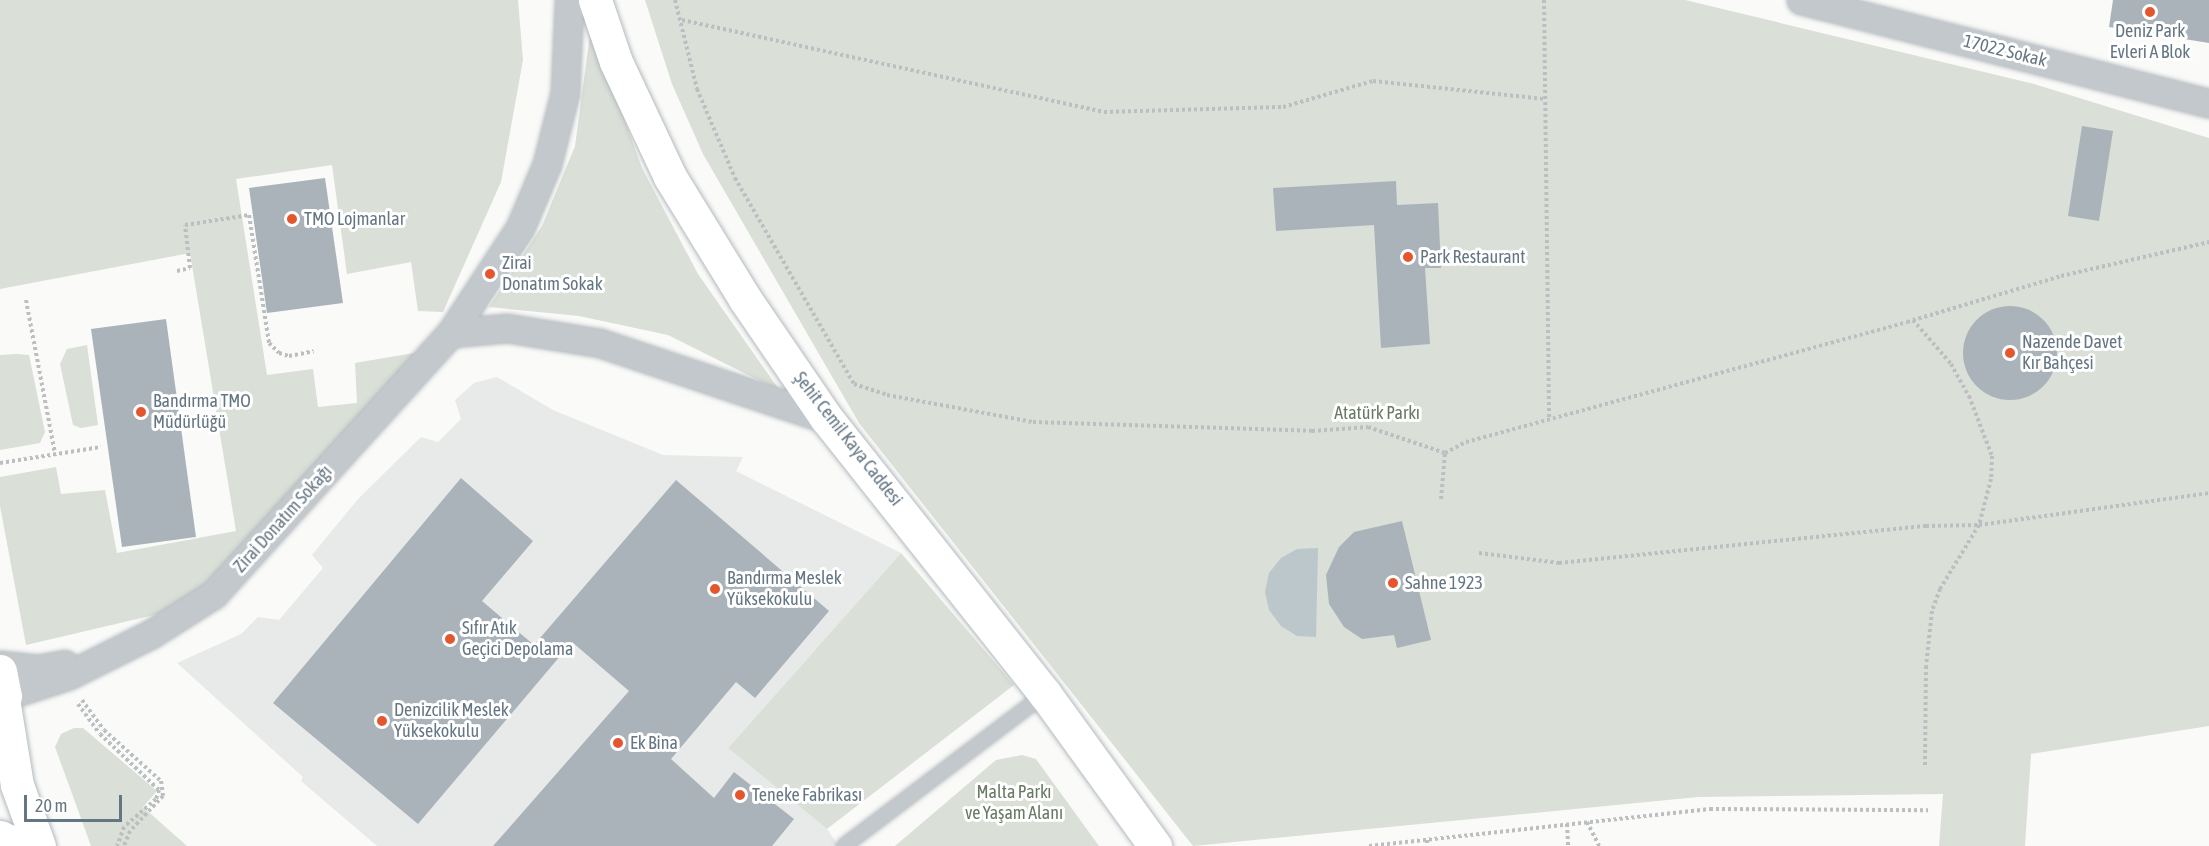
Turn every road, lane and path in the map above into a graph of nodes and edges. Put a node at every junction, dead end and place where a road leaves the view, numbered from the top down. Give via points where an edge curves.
1 (569, 0) edge
2 (595, 0) edge
3 (675, 0) edge
4 (1544, 0) edge
5 (1801, 0) edge
6 (682, 20) junction
7 (1543, 99) junction
8 (2209, 103) edge
9 (2209, 242) edge
10 (177, 271) dead end
11 (26, 300) dead end
12 (1913, 320) junction
13 (452, 333) junction
14 (314, 351) dead end
15 (827, 418) junction
16 (1549, 419) junction
17 (101, 447) dead end
18 (55, 453) junction
19 (1445, 453) junction
20 (0, 463) edge
21 (2209, 493) edge
22 (1441, 499) dead end
23 (1979, 525) junction
24 (1479, 553) dead end
25 (76, 670) junction
26 (2, 690) edge
27 (1046, 694) junction
28 (1925, 766) dead end
29 (1928, 810) dead end
30 (1587, 822) junction
31 (1567, 824) junction
32 (0, 837) edge
33 (1427, 840) junction
34 (19, 846) edge
35 (39, 846) edge
36 (117, 846) edge
37 (124, 846) edge
38 (844, 846) edge
39 (1155, 846) edge
40 (1369, 846) edge
41 (1427, 846) edge
42 (1568, 846) edge
43 (1599, 846) edge

1 - 13 street, Zirai Donatım Sokağı via 565,93 548,164 520,228
2 - 15 main road, Şehit Cemil Kaya Caddesi via 616,62 670,177 745,299
3 - 6 path
4 - 7 path
5 - 8 street, 17022 Sokak
6 - 7 path via 1104,111 1283,107 1373,81
6 - 19 path via 697,89 735,178 854,384 887,395 1033,422 1312,431 1368,427
7 - 16 path
9 - 12 path via 2061,276
10 - 14 path via 190,268 185,225 249,215 269,343 289,356
11 - 18 path
12 - 16 path
12 - 23 path via 1951,364 1969,396 1992,456 1991,479
13 - 15 street via 507,328 600,343
13 - 25 street, Zirai Donatım Sokağı via 214,594 151,634
15 - 27 main road, Şehit Cemil Kaya Caddesi
16 - 19 path via 1466,442
17 - 18 path
18 - 20 path
19 - 22 path
21 - 23 path
23 - 24 path via 1926,526 1559,563
23 - 28 path via 1940,589 1932,610 1926,666
25 - 26 street, Zirai Donatım Sokağı
25 - 36 path via 87,718 159,790 156,799 130,819
25 - 37 path via 104,730 162,781 163,796 135,824
26 - 35 main road via 17,785
27 - 38 lane
27 - 39 main road, Şehit Cemil Kaya Caddesi
29 - 30 path via 1710,809
30 - 31 path
30 - 43 path
31 - 33 path
31 - 42 path
32 - 34 main road
33 - 40 path
33 - 41 path

